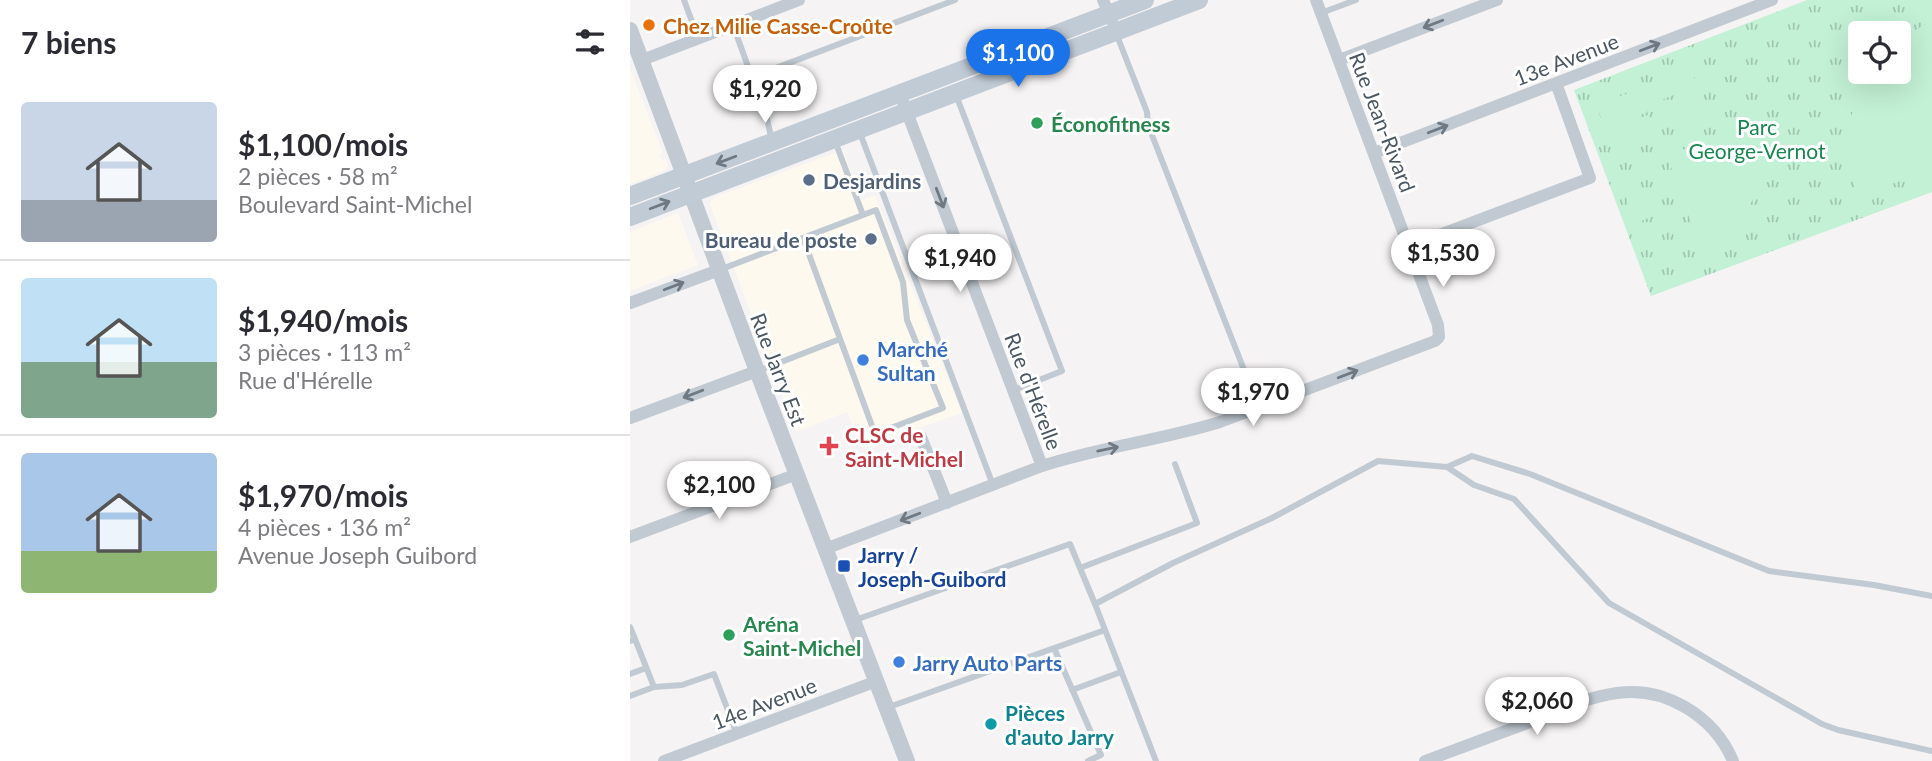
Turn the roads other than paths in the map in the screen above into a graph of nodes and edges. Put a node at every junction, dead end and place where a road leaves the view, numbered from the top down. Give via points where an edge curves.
1 (684, 0) edge
2 (799, 0) edge
3 (955, 0) edge
4 (1146, 0) edge
5 (1199, 0) edge
6 (1316, 0) edge
7 (1356, 0) edge
8 (1497, 0) edge
9 (1772, 0) edge
10 (1106, 7) edge
11 (1321, 13) junction
12 (733, 25) junction
13 (1115, 32) junction
14 (631, 38) edge
15 (699, 39) junction
16 (642, 60) junction
17 (1339, 60) junction
18 (752, 77) junction
19 (1556, 83) junction
20 (956, 92) junction
21 (900, 94) junction
22 (858, 110) junction
23 (906, 111) junction
24 (859, 129) junction
25 (834, 139) junction
26 (772, 142) junction
27 (1374, 153) junction
28 (685, 175) junction
29 (691, 194) junction
30 (630, 196) edge
31 (863, 215) junction
32 (630, 217) edge
33 (803, 238) junction
34 (1410, 246) junction
35 (719, 270) junction
36 (630, 303) edge
37 (841, 338) junction
38 (757, 372) junction
39 (1014, 390) junction
40 (1259, 408) junction
41 (630, 418) edge
42 (921, 437) dead end
43 (1175, 464) dead end
44 (1042, 466) junction
45 (1447, 467) junction
46 (797, 474) junction
47 (993, 485) junction
48 (947, 503) junction
49 (630, 537) edge
50 (825, 549) junction
51 (1080, 568) junction
52 (1932, 596) edge
53 (1095, 604) junction
54 (853, 621) junction
55 (630, 627) edge
56 (1105, 630) junction
57 (632, 640) edge
58 (1054, 648) junction
59 (646, 668) junction
60 (1121, 672) junction
61 (630, 674) edge
62 (877, 681) junction
63 (654, 687) junction
64 (1072, 690) junction
65 (630, 696) edge
66 (888, 708) junction
67 (737, 734) junction
68 (1932, 751) edge
69 (664, 761) edge
70 (907, 761) edge
71 (1088, 761) edge
72 (1156, 761) edge
73 (1425, 761) edge
74 (1733, 761) edge

1 - 15 lane
2 - 12 street
3 - 18 lane
4 - 10 main road
5 - 13 main road
6 - 11 street, Rue Jean-Rivard
7 - 11 lane
8 -> 17 street
19 -> 9 street, 13e Avenue
10 - 13 street
10 - 21 main road
11 - 17 street, Rue Jean-Rivard
12 - 15 street
12 - 18 lane
13 - 20 main road
13 - 40 lane
14 - 16 street, Rue Jarry Est
15 - 16 street
16 - 28 street, Rue Jarry Est
17 - 27 street, Rue Jean-Rivard
18 - 26 lane
27 -> 19 street, 13e Avenue
19 - 34 street via 1590,178
20 - 23 main road
20 - 39 lane via 1062,371
21 - 22 main road
21 - 23 street, Rue d'Hérelle
22 - 24 lane
22 - 26 main road
23 - 24 main road
23 -> 39 street, Rue d'Hérelle
24 - 25 main road
24 - 47 lane
25 - 29 main road
25 - 31 lane
26 -> 28 main road
27 - 34 street, Rue Jean-Rivard
28 - 29 street, Rue Jarry Est
28 - 30 main road
32 -> 29 main road
29 - 35 street, Rue Jarry Est
31 - 33 lane
31 - 37 lane via 876,211 904,282 907,320 943,408 875,434
33 - 35 lane
33 - 37 lane
40 -> 34 street, Rue Jean-Rivard via 1439,337
36 -> 35 street
35 - 38 street, Rue Jarry Est
37 - 38 lane
38 -> 41 street
38 - 46 street, Rue Jarry Est
39 - 44 street, Rue d'Hérelle
44 -> 40 street via 1192,431
42 - 48 street
43 - 51 lane via 1196,523
44 - 47 street
45 - 52 lane via 1472,456 1530,474 1769,571
45 - 53 lane via 1378,461
45 - 68 lane via 1474,485 1514,499 1609,603 1822,724
46 - 49 street
46 - 50 street, Rue Jarry Est
47 - 48 street
48 -> 50 street
50 - 54 street, Rue Jarry Est
51 - 53 lane
51 - 54 lane via 1070,544
53 - 56 lane
54 - 62 street, Rue Jarry Est
55 - 57 lane
56 - 58 lane
56 - 60 lane
57 - 59 lane
58 - 64 lane
58 - 66 lane
59 - 61 lane
59 - 63 lane
60 - 64 lane
60 - 72 lane
62 - 66 street, Rue Jarry Est
62 - 67 street, 14e Avenue
63 - 65 lane
63 - 67 lane via 682,685 714,674
64 - 71 lane via 1101,755
66 - 70 street, Rue Jarry Est
67 - 69 street, 14e Avenue
73 - 74 street via 1593,698 1619,693 1648,694 1677,703 1721,739

